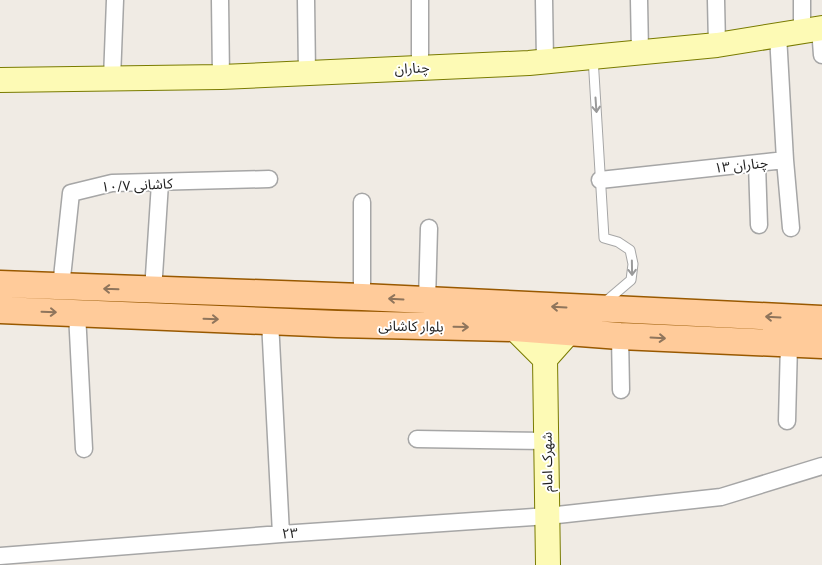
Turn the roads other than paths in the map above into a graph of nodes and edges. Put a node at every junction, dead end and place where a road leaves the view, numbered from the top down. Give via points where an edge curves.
1 (115, 0) edge
2 (220, 0) edge
3 (306, 0) edge
4 (420, 0) edge
5 (544, 0) edge
6 (639, 0) edge
7 (716, 0) edge
8 (802, 0) edge
9 (815, 29) edge
10 (778, 34) junction
11 (717, 45) junction
12 (640, 52) junction
13 (822, 55) edge
14 (593, 57) junction
15 (545, 61) junction
16 (420, 68) junction
17 (307, 73) junction
18 (221, 77) junction
19 (112, 79) junction
20 (0, 80) edge
21 (785, 160) junction
22 (757, 164) junction
23 (268, 179) dead end
24 (600, 180) junction
25 (160, 183) junction
26 (362, 202) dead end
27 (759, 225) dead end
28 (429, 228) dead end
29 (791, 228) dead end
30 (0, 284) edge
31 (61, 287) junction
32 (153, 291) junction
33 (362, 297) junction
34 (427, 301) junction
35 (595, 309) junction
36 (0, 310) edge
37 (77, 313) junction
38 (150, 316) junction
39 (822, 319) edge
40 (270, 321) junction
41 (514, 328) junction
42 (569, 332) junction
43 (620, 336) junction
44 (789, 344) junction
45 (822, 345) edge
46 (545, 359) junction
47 (621, 390) dead end
48 (787, 421) dead end
49 (417, 439) dead end
50 (546, 441) junction
51 (84, 449) dead end
52 (822, 466) edge
53 (548, 516) junction
54 (281, 534) junction
55 (0, 556) edge
56 (548, 565) edge

1 - 19 street
2 - 18 street
3 - 17 street
4 - 16 street
5 - 15 street
6 - 12 street
7 - 11 street
8 - 9 street
9 - 10 street, چناران
9 - 13 street
10 - 11 street, چناران
10 - 21 street, چناران ۱۳
11 - 12 street, چناران
12 - 14 street, چناران
14 - 15 street, چناران
14 -> 24 lane
15 - 16 street, چناران
16 - 17 street, چناران
17 - 18 street, چناران
18 - 19 street, چناران
19 - 20 street, چناران
21 - 22 street, چناران ۱۳
21 - 29 street
22 - 24 street, چناران ۱۳
22 - 27 street
23 - 25 street, ۱۰/۷ کاشانی
24 -> 35 lane via 604,238 630,250 633,264 632,280
25 - 31 street, ۱۰/۷ کاشانی via 112,183 71,193
25 - 32 street
26 - 33 street
28 - 34 street
30 - 31 main road, بلوار کاشانی
32 -> 31 main road, بلوار کاشانی
32 - 33 main road, بلوار کاشانی
32 - 38 main road
34 -> 33 main road, بلوار کاشانی
35 -> 34 main road, بلوار کاشانی
39 -> 35 main road, بلوار کاشانی
36 -> 37 main road, بلوار کاشانی
37 - 38 main road, بلوار کاشانی
37 - 51 street
38 -> 40 main road, بلوار کاشانی
40 -> 41 main road, بلوار کاشانی
40 - 54 street
41 - 42 main road, بلوار کاشانی
41 - 46 street
42 - 43 main road, بلوار کاشانی
42 - 46 street
43 -> 44 main road, بلوار کاشانی
43 - 47 street
44 - 45 main road, بلوار کاشانی
44 - 48 street
46 - 50 street, شهرک امام
49 - 50 street
50 - 53 street, شهرک امام
52 - 53 street, ۲۳ via 721,497
53 - 54 street, ۲۳
53 - 56 street, شهرک امام
54 - 55 street, ۲۳

